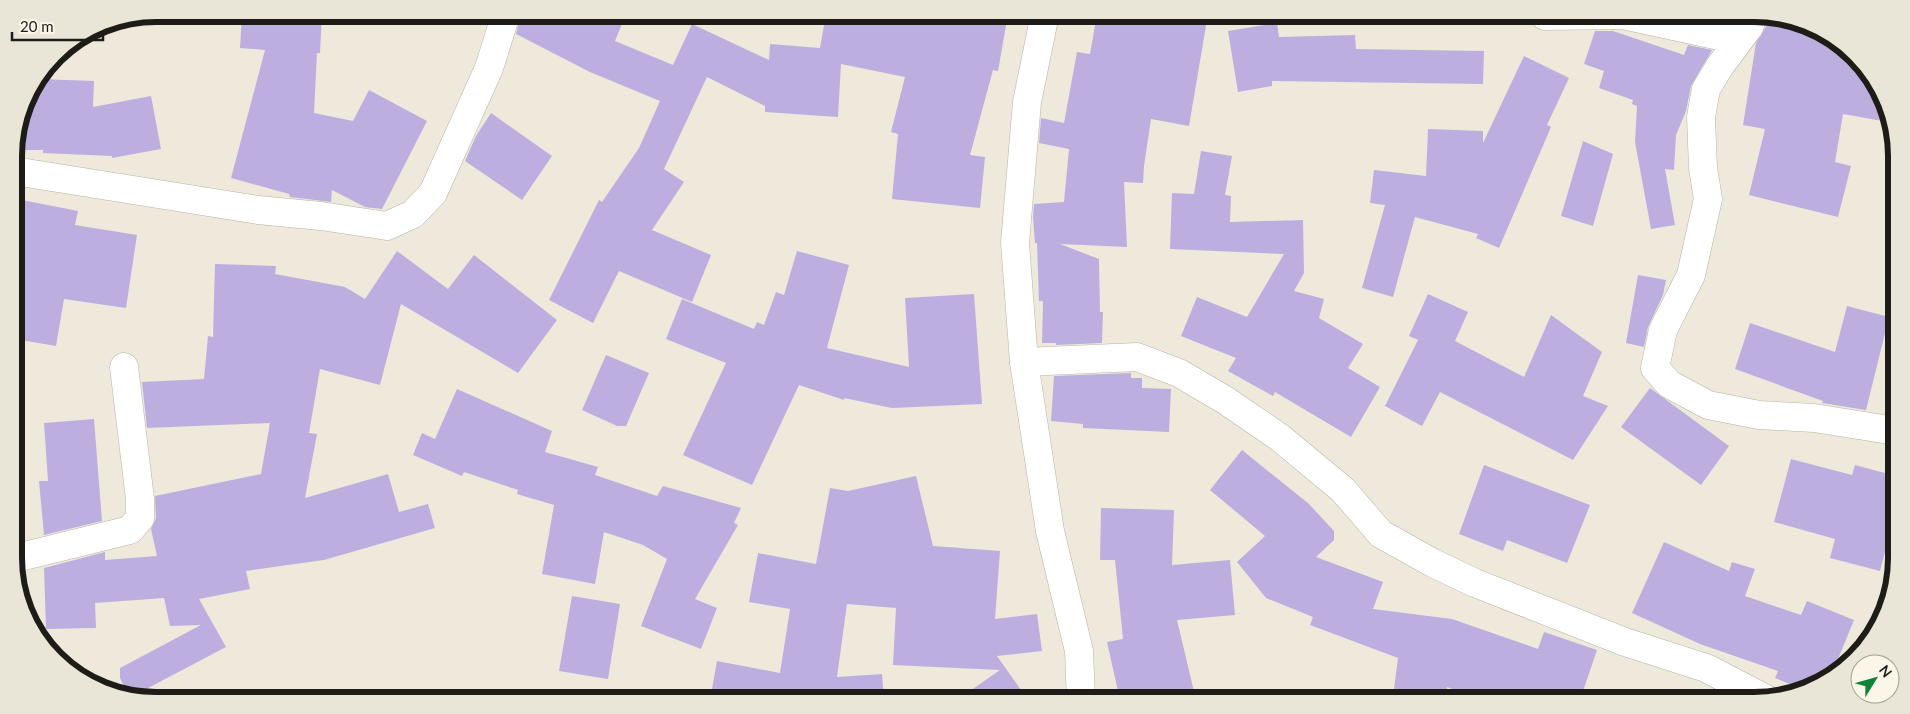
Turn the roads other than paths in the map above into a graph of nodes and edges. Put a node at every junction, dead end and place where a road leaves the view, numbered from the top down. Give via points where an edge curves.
1 (503, 23) edge
2 (1043, 23) edge
3 (1660, 23) edge
4 (1748, 23) edge
5 (1750, 23) edge
6 (23, 172) edge
7 (1024, 362) junction
8 (124, 367) dead end
9 (1888, 430) edge
10 (22, 557) edge
11 (1081, 691) edge
12 (1751, 691) edge

1 - 6 street via 489,68 433,193 412,214 386,226 258,210
2 - 7 street via 1027,102 1015,243
3 - 4 street via 1729,38
5 - 9 street via 1706,89 1701,118 1708,199 1691,275 1663,330 1655,368 1669,384 1708,406
7 - 11 street via 1050,531 1079,651
7 - 12 street via 1137,357 1179,373 1279,437 1343,490 1381,534 1398,544 1476,583 1625,642 1706,668
8 - 10 street via 140,518 130,530

